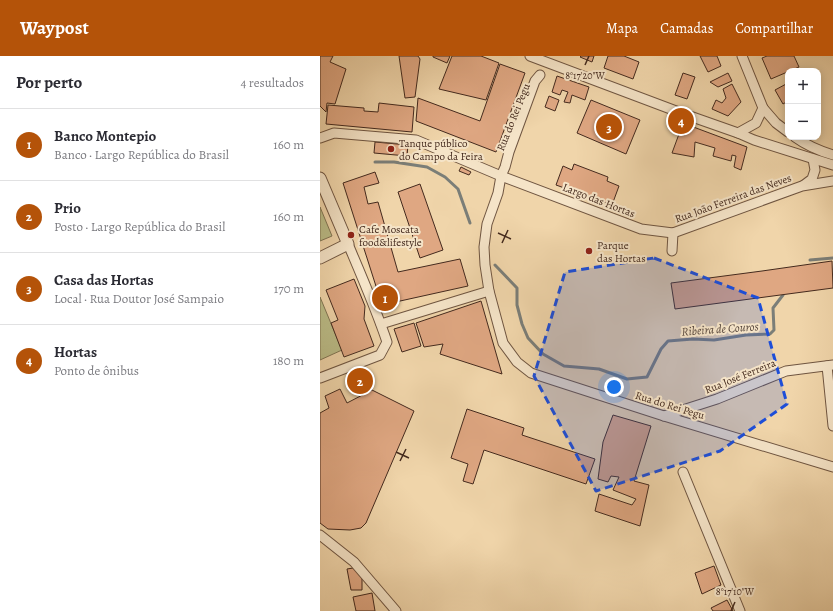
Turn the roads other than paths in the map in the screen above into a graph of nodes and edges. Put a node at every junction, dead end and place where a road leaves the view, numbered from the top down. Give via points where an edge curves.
1 (530, 56) edge
2 (742, 56) edge
3 (545, 62) junction
4 (763, 108) junction
5 (785, 130) edge
6 (738, 133) junction
7 (320, 138) edge
8 (799, 140) edge
9 (833, 155) edge
10 (813, 159) junction
11 (833, 165) edge
12 (501, 176) junction
13 (320, 178) edge
14 (833, 181) edge
15 (802, 186) junction
16 (673, 233) junction
17 (348, 244) junction
18 (672, 251) dead end
19 (320, 258) edge
20 (489, 291) junction
21 (381, 324) junction
22 (830, 366) edge
23 (320, 378) edge
24 (664, 416) junction
25 (833, 426) edge
26 (833, 467) edge
27 (683, 472) dead end
28 (320, 535) edge
29 (396, 611) edge
30 (740, 611) edge

1 - 3 street
2 - 4 street
3 - 6 street
3 - 12 street, Rua do Rei Pegu via 540,83 513,154
4 - 5 street
4 - 6 street via 756,123
6 - 10 street
7 - 12 street, Largo das Hortas via 334,133 416,140
8 - 9 street
10 - 11 street
10 - 15 street via 815,170 812,179
12 - 16 street, Largo das Hortas via 641,229
12 - 20 street, Rua do Rei Pegu via 485,239
13 - 17 street
14 - 15 street, Rua João Ferreira das Neves
15 - 16 street, Rua João Ferreira das Neves
16 - 18 street
17 - 19 street
17 - 21 street
20 - 21 street
20 - 24 street, Rua do Rei Pegu via 503,343 517,362 531,373
21 - 23 street via 386,342 380,355
22 - 24 street, Rua José Ferreira via 786,371 717,399
22 - 25 street
24 - 26 street, Rua do Rei Pegu
27 - 30 street
28 - 29 street via 354,562

